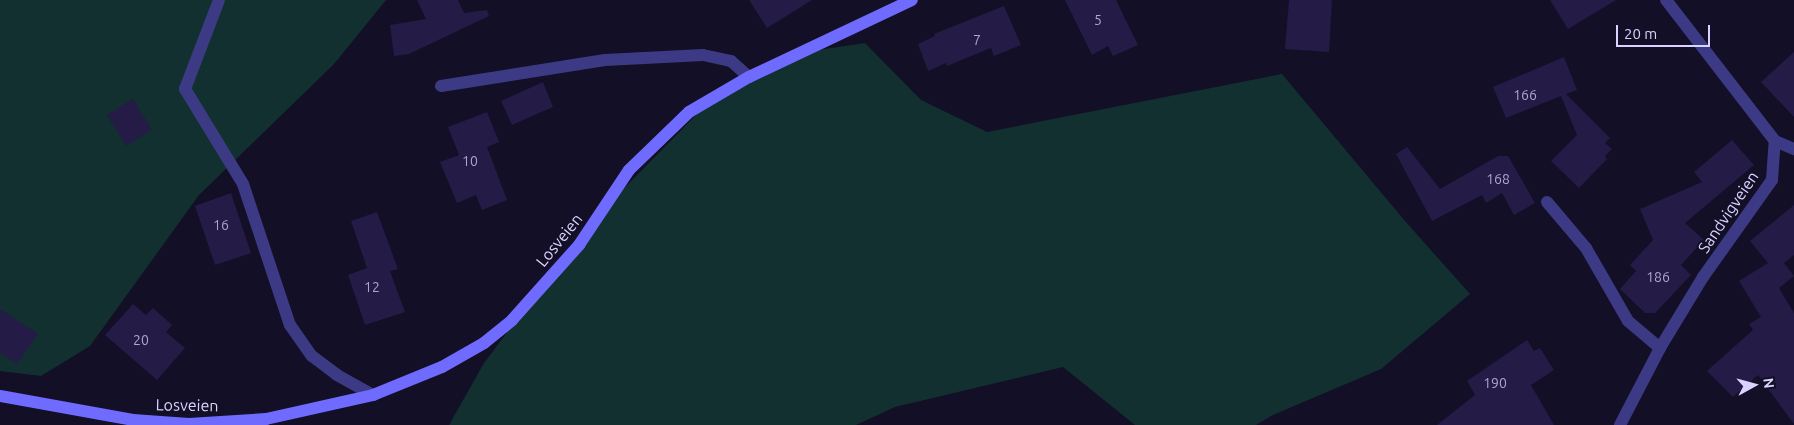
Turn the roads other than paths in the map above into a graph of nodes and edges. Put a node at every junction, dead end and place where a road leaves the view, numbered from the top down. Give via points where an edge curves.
1 (219, 0) edge
2 (912, 0) edge
3 (1666, 0) edge
4 (749, 77) junction
5 (441, 86) dead end
6 (1776, 141) junction
7 (1794, 149) edge
8 (1547, 202) dead end
9 (1660, 348) junction
10 (373, 395) junction
11 (0, 396) edge
12 (1620, 425) edge

1 - 10 street via 185,89 243,184 290,325 312,356 337,376
2 - 4 street, Losveien
3 - 6 street
4 - 5 street via 731,61 703,55 604,60
4 - 10 street, Losveien via 689,112 629,170 579,245 512,320 484,343 442,367
6 - 7 street
6 - 9 street, Sandvigveien via 1772,180 1703,277
8 - 9 street via 1586,248 1628,321
9 - 12 street, Sandvigveien
10 - 11 street, Losveien via 266,419 189,424 133,420

